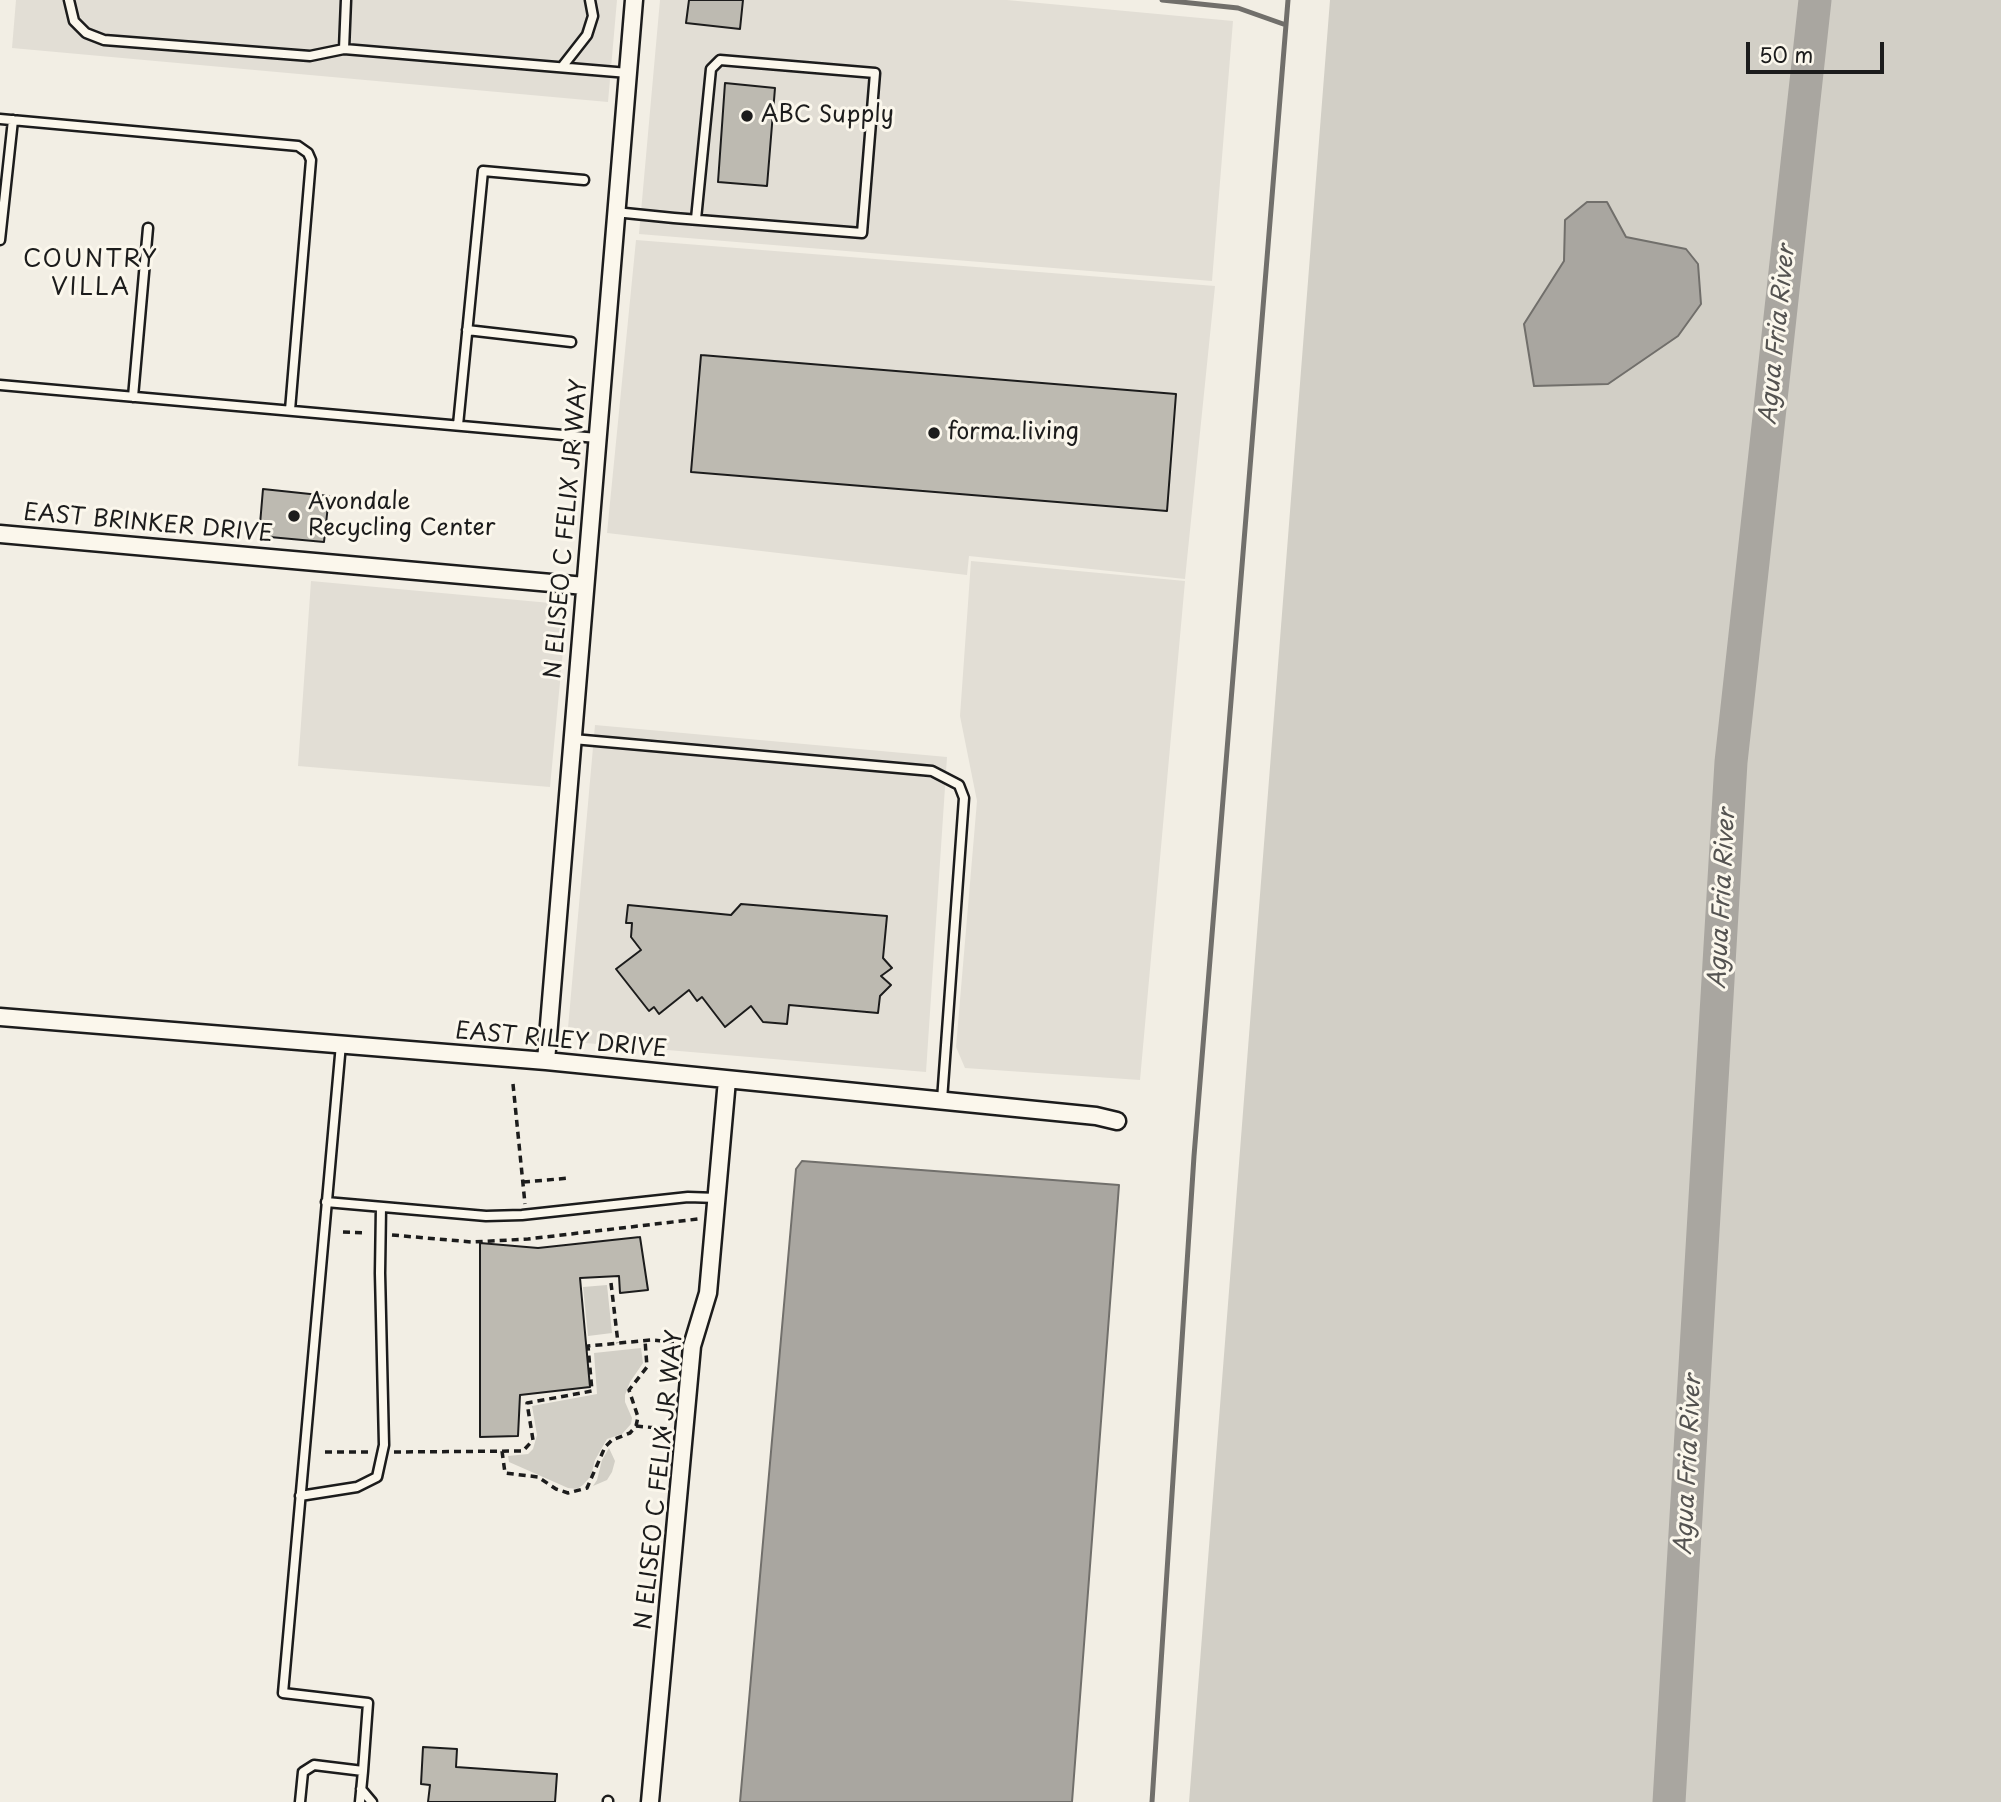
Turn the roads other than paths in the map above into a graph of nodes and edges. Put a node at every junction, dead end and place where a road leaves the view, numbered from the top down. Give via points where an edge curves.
1 (69, 0) edge
2 (346, 0) edge
3 (590, 0) edge
4 (634, 0) edge
5 (344, 49) junction
6 (562, 67) junction
7 (628, 73) junction
8 (0, 119) edge
9 (13, 120) junction
10 (584, 180) dead end
11 (2, 199) edge
12 (615, 212) junction
13 (696, 219) junction
14 (148, 228) dead end
15 (0, 240) edge
16 (467, 330) junction
17 (571, 342) dead end
18 (0, 385) edge
19 (133, 397) junction
20 (290, 410) junction
21 (458, 425) junction
22 (597, 438) junction
23 (0, 534) edge
24 (584, 586) junction
25 (573, 739) junction
26 (0, 1017) edge
27 (341, 1044) junction
28 (546, 1062) junction
29 (727, 1080) junction
30 (942, 1100) junction
31 (1117, 1121) dead end
32 (718, 1198) junction
33 (327, 1202) junction
34 (382, 1207) junction
35 (300, 1496) junction
36 (363, 1771) junction
37 (361, 1789) junction
38 (300, 1802) edge
39 (360, 1802) edge
40 (372, 1802) edge
41 (650, 1802) edge

1 - 5 lane via 74,21 86,33 104,40 310,56
2 - 5 lane
3 - 6 lane via 593,16 587,35
4 - 7 street, N ELISEO C FELIX JR WAY
5 - 6 lane
6 - 7 lane
7 - 12 street, N ELISEO C FELIX JR WAY
8 - 9 lane
9 - 11 lane
9 - 20 lane via 298,146 308,153 312,160
10 - 16 lane via 483,171
11 - 15 lane
12 - 13 lane
12 - 22 street, N ELISEO C FELIX JR WAY
13 - 13 lane via 862,233 875,73 720,60 711,69
14 - 19 lane
16 - 17 lane
16 - 21 lane
18 - 19 lane
19 - 20 lane
20 - 21 lane
21 - 22 lane
22 - 24 street, N ELISEO C FELIX JR WAY
23 - 24 street, EAST BRINKER DRIVE
24 - 25 street, N ELISEO C FELIX JR WAY
25 - 28 street, N ELISEO C FELIX JR WAY
25 - 30 lane via 932,771 959,785 964,798
26 - 27 street, EAST RILEY DRIVE
27 - 28 street, EAST RILEY DRIVE
27 - 33 lane
28 - 29 street, EAST RILEY DRIVE
29 - 30 street, EAST RILEY DRIVE
29 - 32 street, N ELISEO C FELIX JR WAY
30 - 31 street, EAST RILEY DRIVE
32 - 34 lane via 486,1216
32 - 41 street, N ELISEO C FELIX JR WAY via 708,1293 692,1346
33 - 34 lane
33 - 35 lane
34 - 35 lane via 382,1452 377,1477 357,1487
35 - 36 lane via 283,1693 368,1703
36 - 37 lane
36 - 38 lane via 314,1765 303,1772
37 - 39 lane
37 - 40 lane

